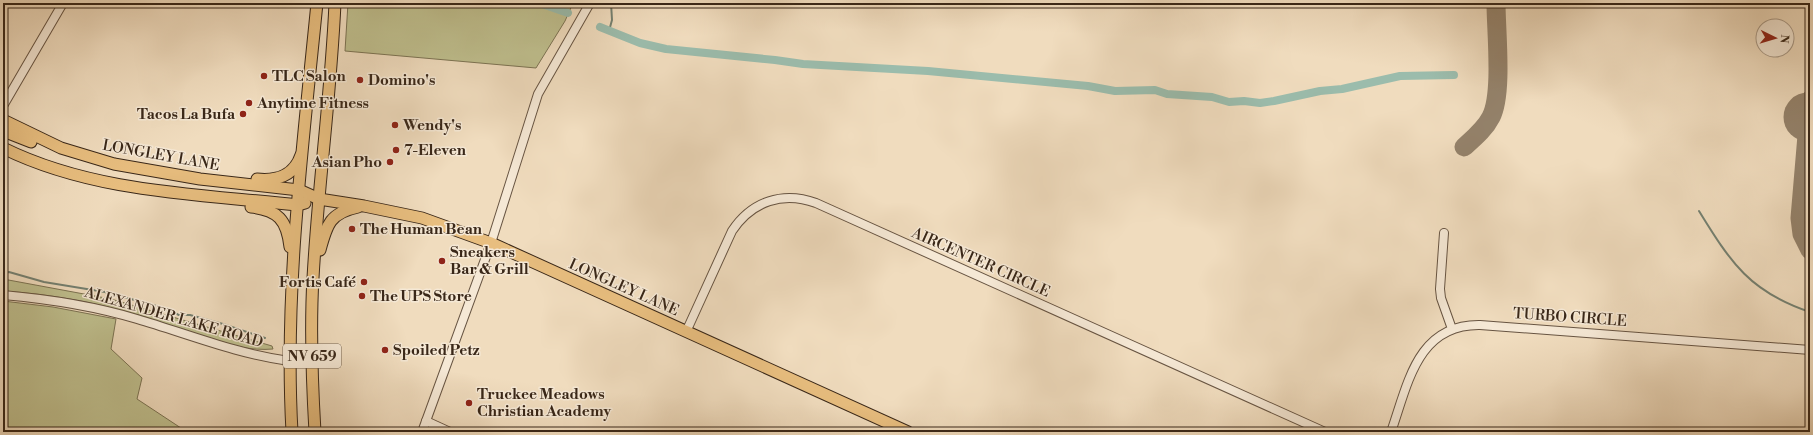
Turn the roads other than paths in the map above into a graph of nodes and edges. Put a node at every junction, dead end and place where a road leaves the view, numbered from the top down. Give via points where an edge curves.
1 (63, 3) edge
2 (317, 3) edge
3 (335, 3) edge
4 (590, 3) edge
5 (3, 106) edge
6 (3, 120) edge
7 (3, 131) edge
8 (303, 147) junction
9 (3, 148) edge
10 (114, 164) junction
11 (167, 174) junction
12 (299, 190) junction
13 (178, 192) junction
14 (319, 199) junction
15 (298, 205) junction
16 (364, 206) junction
17 (1444, 233) dead end
18 (490, 243) junction
19 (292, 270) junction
20 (313, 280) junction
21 (3, 295) edge
22 (1452, 329) junction
23 (686, 332) junction
24 (1810, 350) edge
25 (289, 361) junction
26 (426, 422) junction
27 (292, 432) edge
28 (315, 432) edge
29 (422, 432) edge
30 (450, 432) edge
31 (908, 432) edge
32 (1325, 432) edge
33 (1391, 432) edge

1 - 5 street
2 - 8 main road, NV 659
3 - 14 main road, NV 659
4 - 18 street via 538,94
6 - 10 main road, LONGLEY LANE via 61,148
7 - 10 main road via 60,155 88,162
8 - 11 main road via 297,164 288,174 278,178 263,180
8 - 12 main road, NV 659
9 - 13 main road, LONGLEY LANE via 68,174 124,186
10 - 11 main road, LONGLEY LANE
11 - 12 main road, LONGLEY LANE
12 - 14 main road, LONGLEY LANE
12 - 15 main road, NV 659
13 - 15 main road, LONGLEY LANE
13 - 19 main road via 273,212 287,229
14 - 15 main road, LONGLEY LANE
14 - 16 main road, LONGLEY LANE
14 - 20 main road, NV 659
15 - 19 main road, NV 659
16 - 18 main road, LONGLEY LANE via 422,218
16 - 20 main road via 345,210 329,223
17 - 22 street via 1440,289
18 - 23 main road, LONGLEY LANE
18 - 26 street
19 - 25 main road, NV 659
20 - 28 main road, NV 659
21 - 25 street, ALEXANDER LAKE ROAD via 64,302 110,312 238,352
22 - 24 street, TURBO CIRCLE via 1480,325
22 - 33 street, TURBO CIRCLE via 1434,339 1419,356
23 - 31 main road, LONGLEY LANE
23 - 32 street, AIRCENTER CIRCLE via 738,222 763,203 778,198 794,197 816,202
25 - 27 main road, NV 659
26 - 29 street
26 - 30 street

